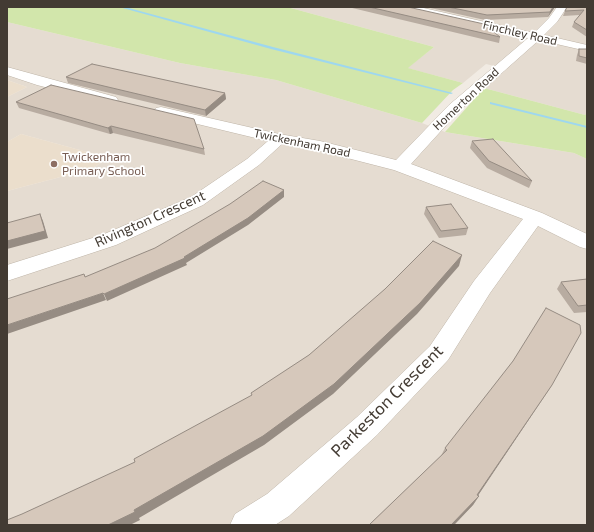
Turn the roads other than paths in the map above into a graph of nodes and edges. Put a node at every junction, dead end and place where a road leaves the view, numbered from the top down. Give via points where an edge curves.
1 (406, 7) edge
2 (562, 7) edge
3 (536, 37) junction
4 (587, 48) edge
5 (7, 71) edge
6 (124, 103) edge
7 (148, 108) edge
8 (279, 139) junction
9 (400, 166) junction
10 (535, 217) junction
11 (587, 242) edge
12 (7, 273) edge
13 (246, 525) edge

1 - 3 street, Finchley Road
2 - 3 street, Homerton Road
3 - 4 street, Finchley Road
3 - 9 street, Homerton Road via 454,108
5 - 6 street
7 - 8 street, Twickenham Road
8 - 9 street, Twickenham Road via 320,146
8 - 12 street, Rivington Crescent via 253,162 197,201 109,240
9 - 10 street, Twickenham Road
10 - 11 street, Twickenham Road
10 - 13 street, Parkeston Crescent via 482,287 438,353 367,426 278,505

